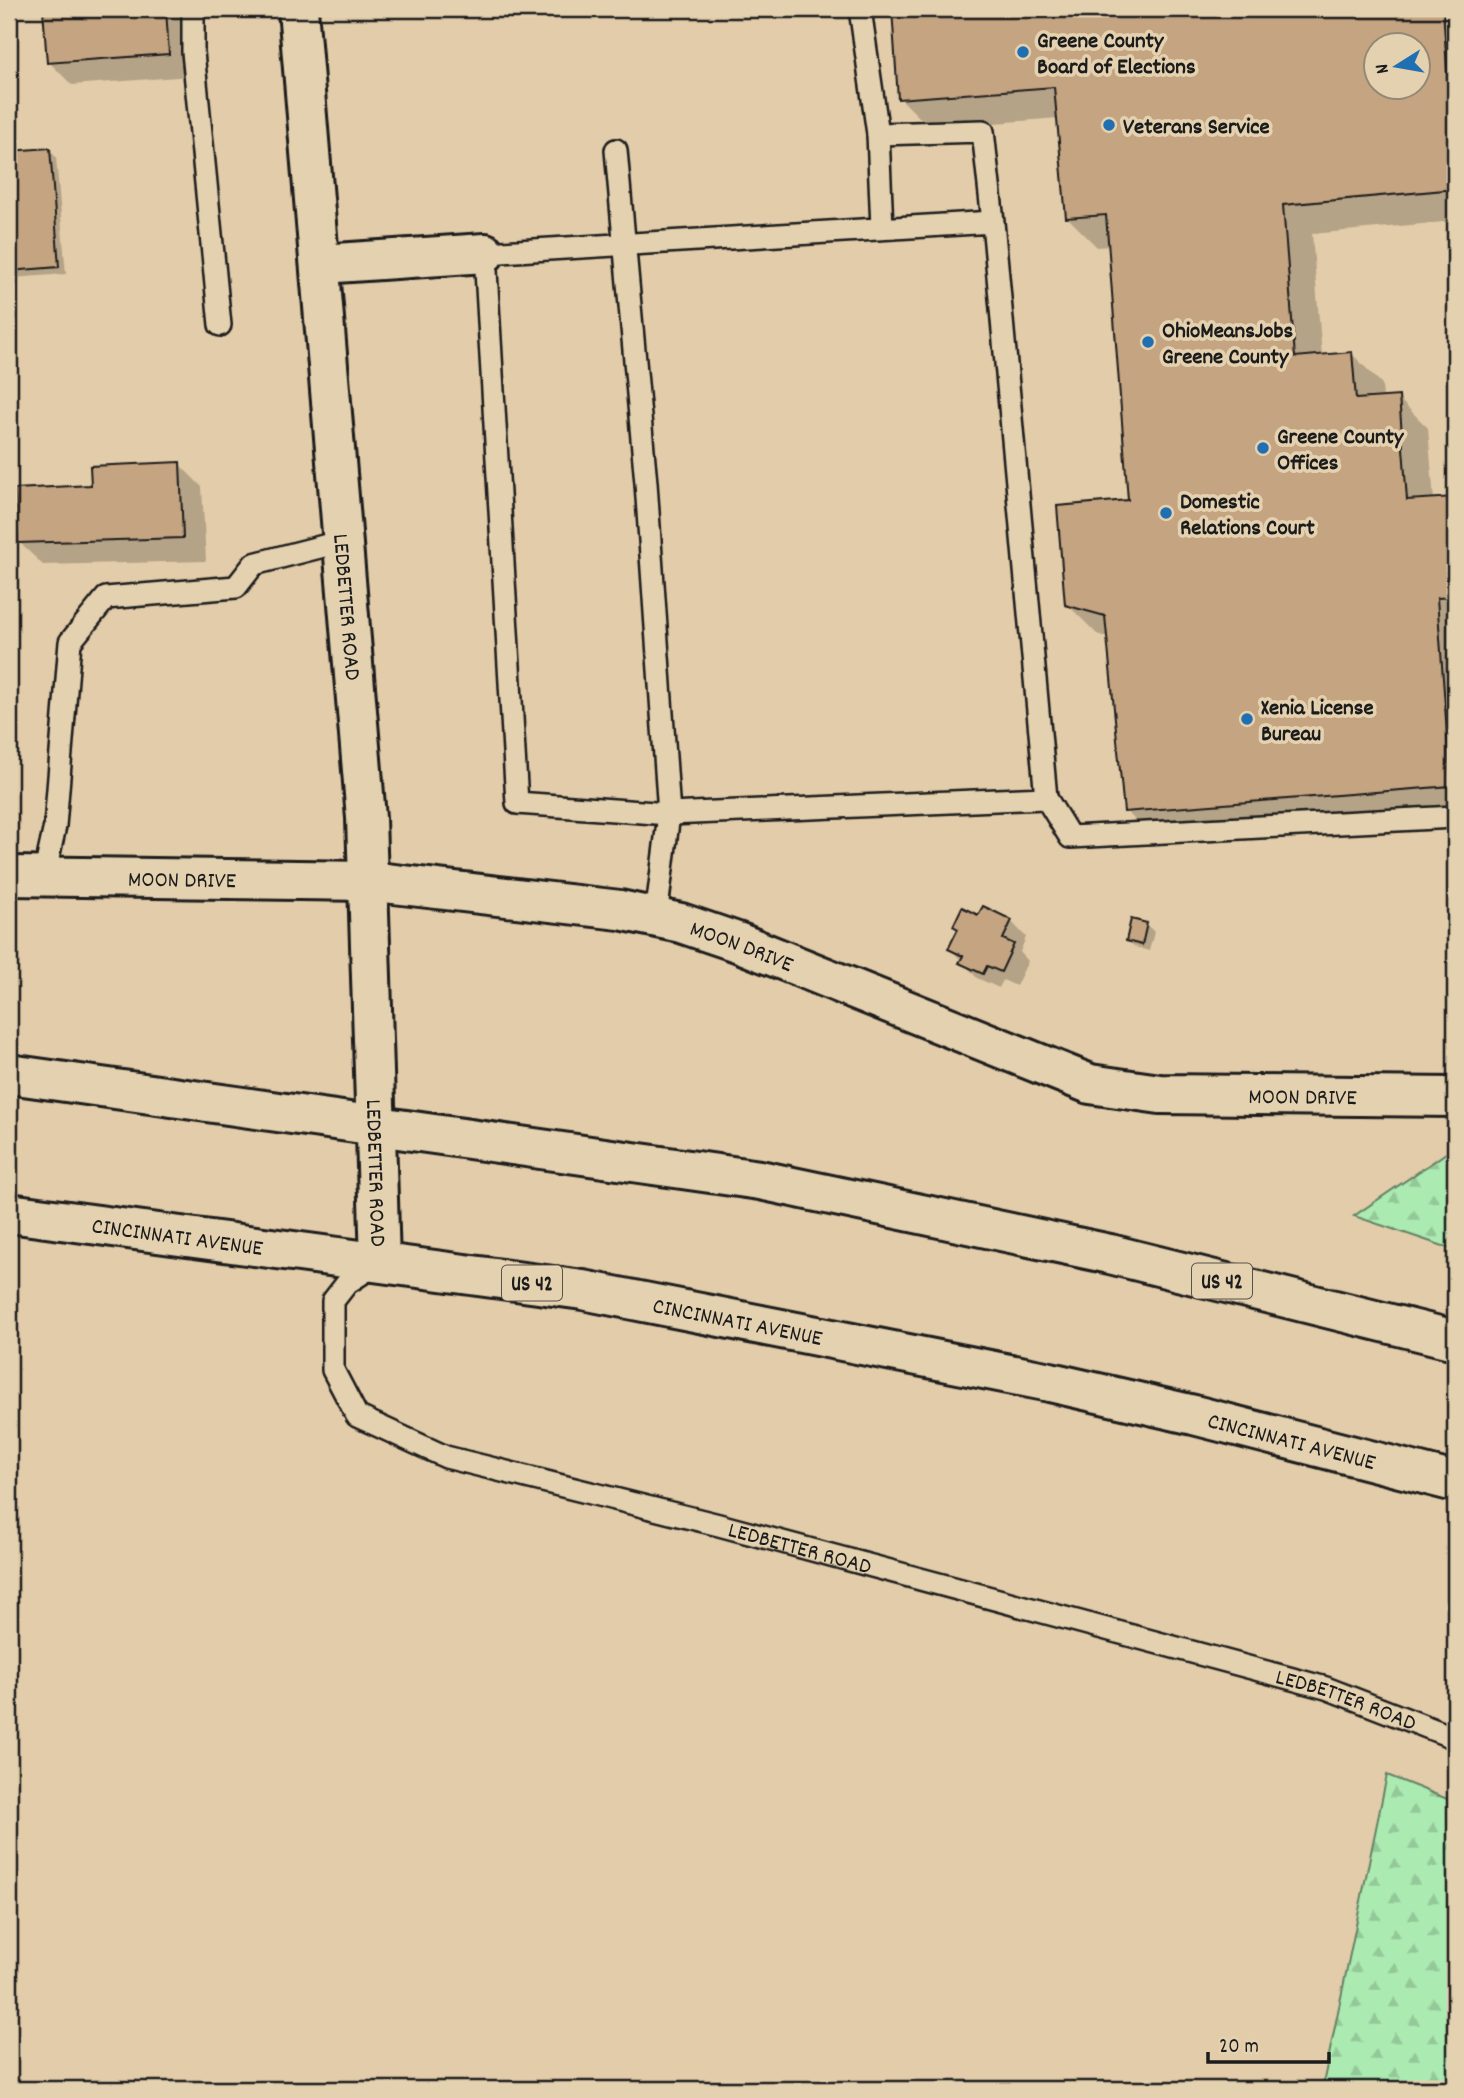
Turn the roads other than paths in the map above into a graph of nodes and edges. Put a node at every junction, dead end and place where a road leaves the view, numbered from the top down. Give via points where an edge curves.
1 (193, 9) edge
2 (298, 9) edge
3 (860, 9) edge
4 (878, 134) junction
5 (616, 149) dead end
6 (993, 222) junction
7 (882, 228) junction
8 (622, 243) junction
9 (485, 253) junction
10 (321, 264) junction
11 (220, 326) dead end
12 (343, 541) junction
13 (1046, 798) junction
14 (670, 814) junction
15 (1455, 817) edge
16 (27, 876) edge
17 (368, 881) junction
18 (656, 918) junction
19 (9, 1074) edge
20 (1455, 1097) edge
21 (376, 1124) junction
22 (9, 1213) edge
23 (380, 1262) junction
24 (1455, 1340) edge
25 (1455, 1482) edge
26 (1455, 1738) edge

1 - 11 lane via 193,52
2 - 10 main road, LEDBETTER ROAD
3 - 4 lane
4 - 6 lane via 983,131
4 - 7 lane
5 - 8 lane
6 - 7 lane
6 - 13 lane
7 - 8 lane
8 - 9 lane
8 - 14 lane via 646,483
9 - 10 main road
9 - 14 lane via 517,803
10 - 12 main road, LEDBETTER ROAD
12 - 16 lane via 254,564 236,587 106,598 70,642 55,826
12 - 17 main road, LEDBETTER ROAD
13 - 14 lane
13 - 15 lane via 1070,837
14 - 18 lane
16 - 17 main road, MOON DRIVE
17 - 18 main road, MOON DRIVE
17 - 21 main road, LEDBETTER ROAD
18 - 20 main road, MOON DRIVE via 740,943 1090,1084 1149,1094
19 - 21 main road, US 42
21 - 23 main road, LEDBETTER ROAD
21 - 24 main road, US 42 via 760,1180 1110,1254
22 - 23 main road, CINCINNATI AVENUE / US 42
23 - 25 main road, CINCINNATI AVENUE / US 42 via 583,1290 1050,1382
23 - 26 lane, LEDBETTER ROAD via 347,1283 333,1301 333,1370 357,1416 446,1457 719,1524 1326,1688

